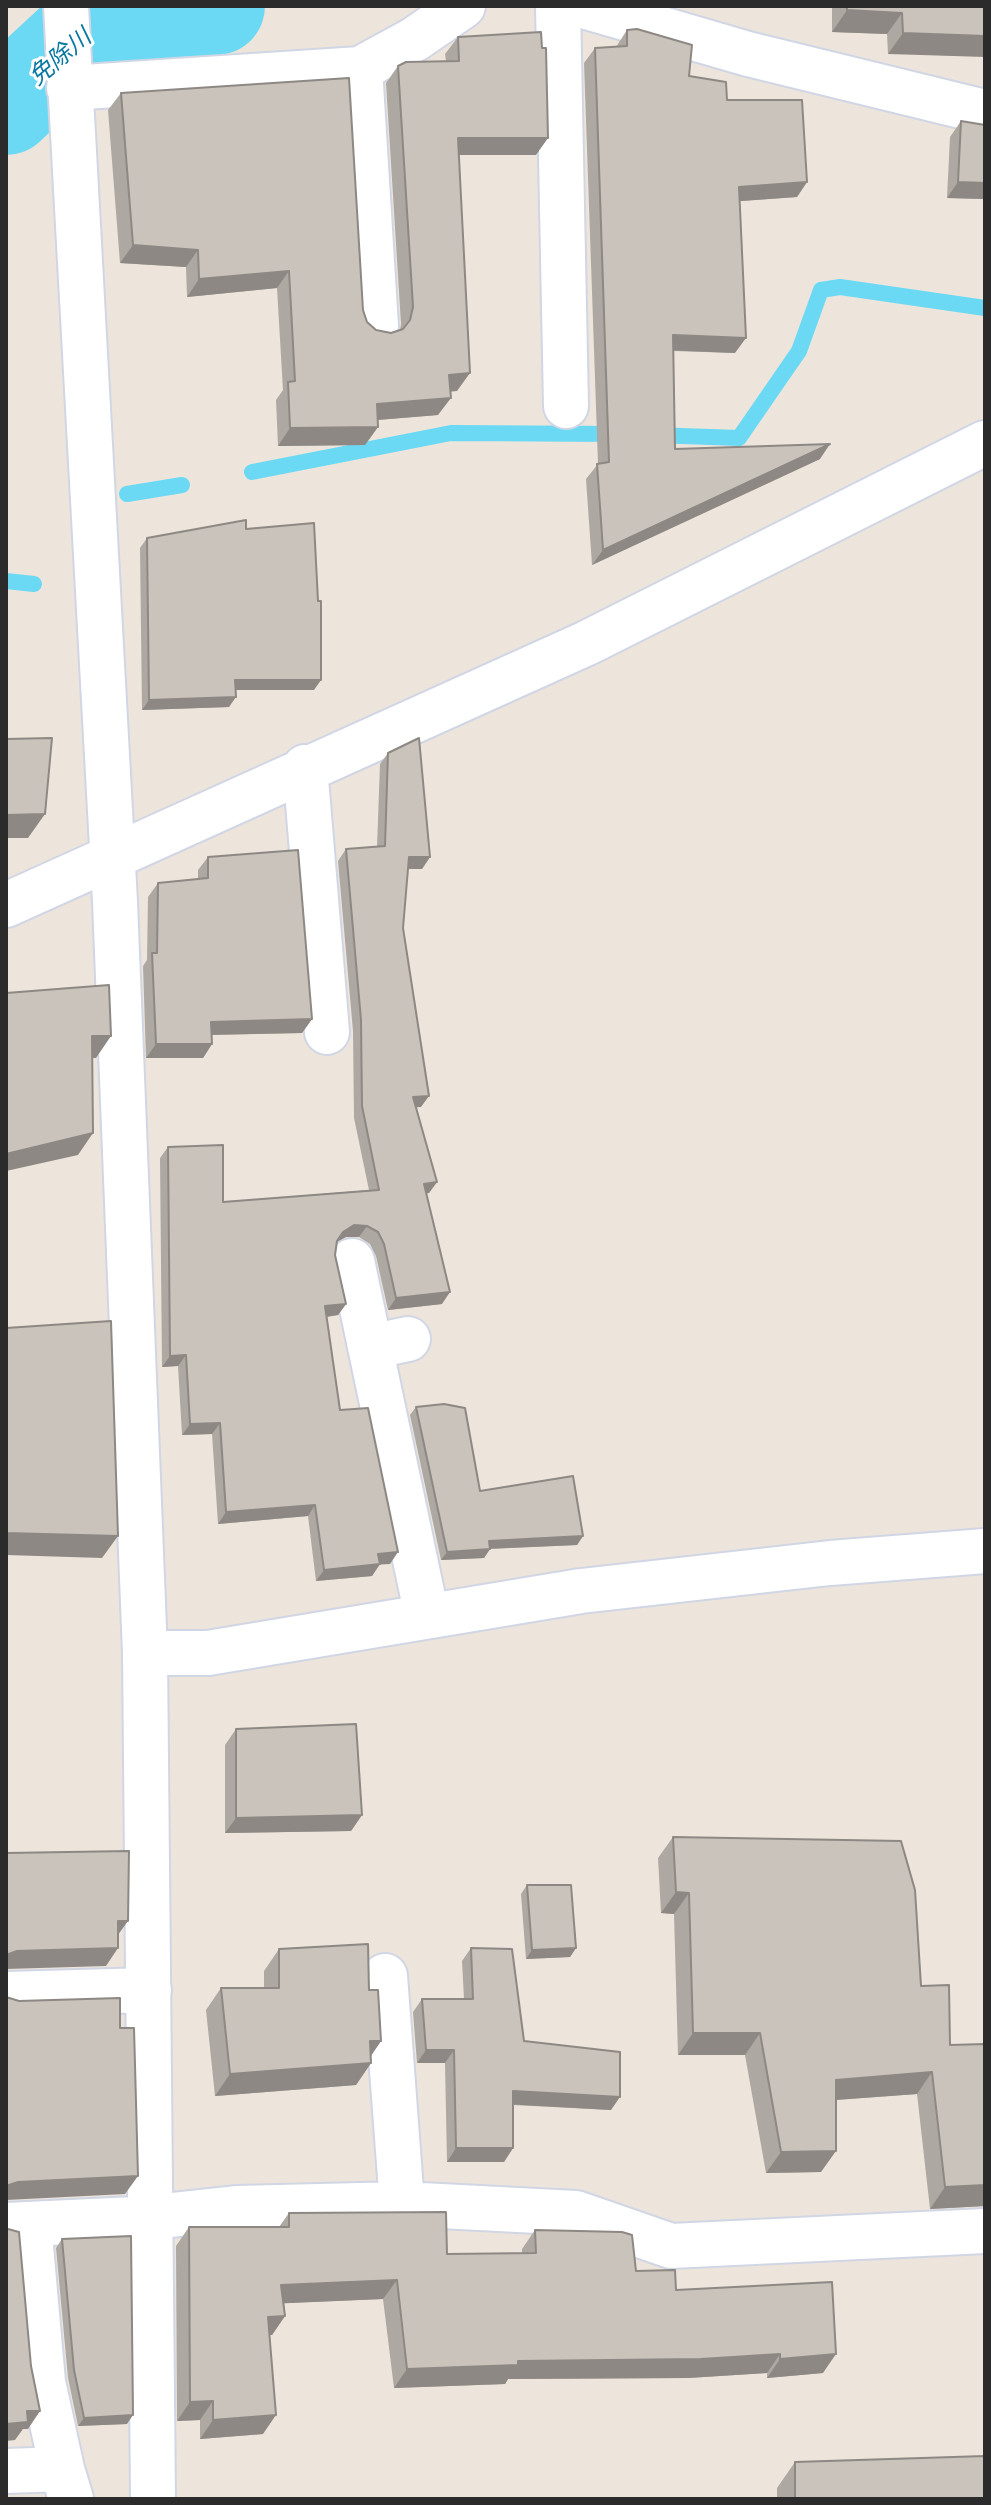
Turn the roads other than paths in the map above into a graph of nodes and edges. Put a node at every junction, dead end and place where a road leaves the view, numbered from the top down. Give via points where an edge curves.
1 (66, 6) edge
2 (463, 6) edge
3 (558, 6) edge
4 (583, 6) edge
5 (360, 69) junction
6 (69, 86) junction
7 (985, 112) edge
8 (376, 326) edge
9 (566, 406) dead end
10 (985, 443) edge
11 (305, 767) junction
12 (111, 860) junction
13 (6, 905) edge
14 (327, 1032) dead end
15 (352, 1261) dead end
16 (985, 1551) edge
17 (427, 1616) junction
18 (145, 1653) junction
19 (385, 1976) dead end
20 (149, 1990) junction
21 (6, 1994) edge
22 (402, 2204) junction
23 (153, 2216) junction
24 (18, 2224) edge
25 (985, 2231) edge
26 (6, 2471) edge
27 (67, 2484) edge
28 (153, 2499) edge

1 - 6 street
2 - 5 street
3 - 9 street
4 - 7 street via 748,54
5 - 6 street
5 - 8 street
6 - 12 street
10 - 11 street via 587,643
11 - 12 street
11 - 14 street
12 - 13 street
12 - 18 street
15 - 17 street via 389,1343
16 - 17 street via 659,1582
17 - 18 street via 208,1653
18 - 20 street
19 - 22 street
20 - 21 street
20 - 23 street
22 - 23 street
22 - 25 street via 576,2213 671,2246
23 - 24 street
23 - 28 street
24 - 27 street via 43,2382
26 - 27 street

